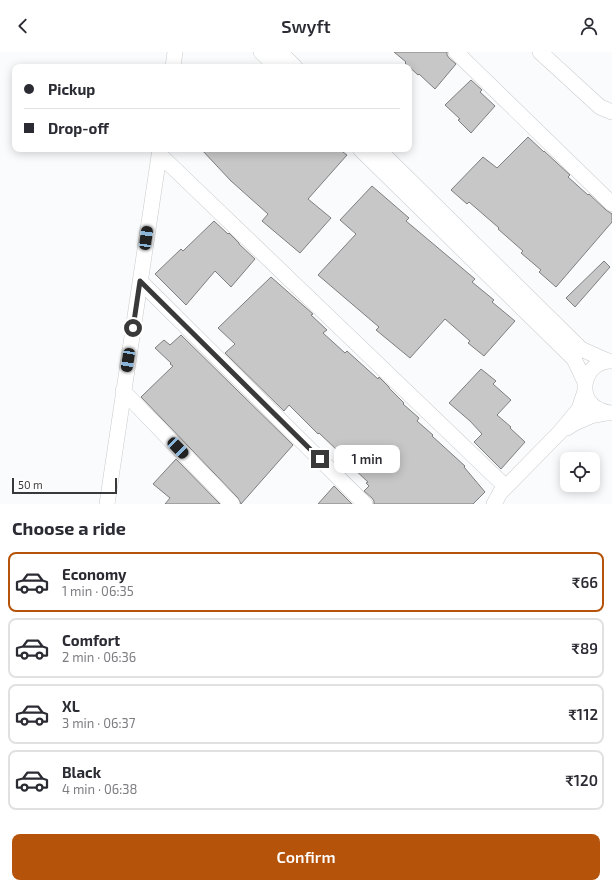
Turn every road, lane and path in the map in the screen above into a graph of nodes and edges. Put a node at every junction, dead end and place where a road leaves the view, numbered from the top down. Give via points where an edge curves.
1 (175, 52) edge
2 (261, 52) edge
3 (280, 52) edge
4 (456, 52) edge
5 (540, 52) edge
6 (173, 64) edge
7 (274, 64) edge
8 (292, 64) edge
9 (612, 112) edge
10 (160, 152) edge
11 (161, 152) edge
12 (363, 152) edge
13 (381, 152) edge
14 (612, 204) edge
15 (140, 281) junction
16 (610, 361) edge
17 (585, 386) junction
18 (124, 391) junction
19 (610, 413) edge
20 (559, 433) junction
21 (506, 487) junction
22 (107, 504) edge
23 (232, 504) edge
24 (366, 504) edge
25 (494, 504) edge

1 - 6 street
2 - 7 street
3 - 8 street
4 - 14 street
5 - 9 street via 600,107
10 - 15 street
11 - 21 street
12 - 17 street via 574,359
13 - 16 street via 582,349
15 - 18 street
15 - 24 street
16 - 17 street via 593,368
17 - 19 street via 587,398 592,405 598,410
17 - 20 street via 579,409
18 - 22 street
18 - 23 street
19 - 20 street via 591,416
20 - 21 street
21 - 25 street

